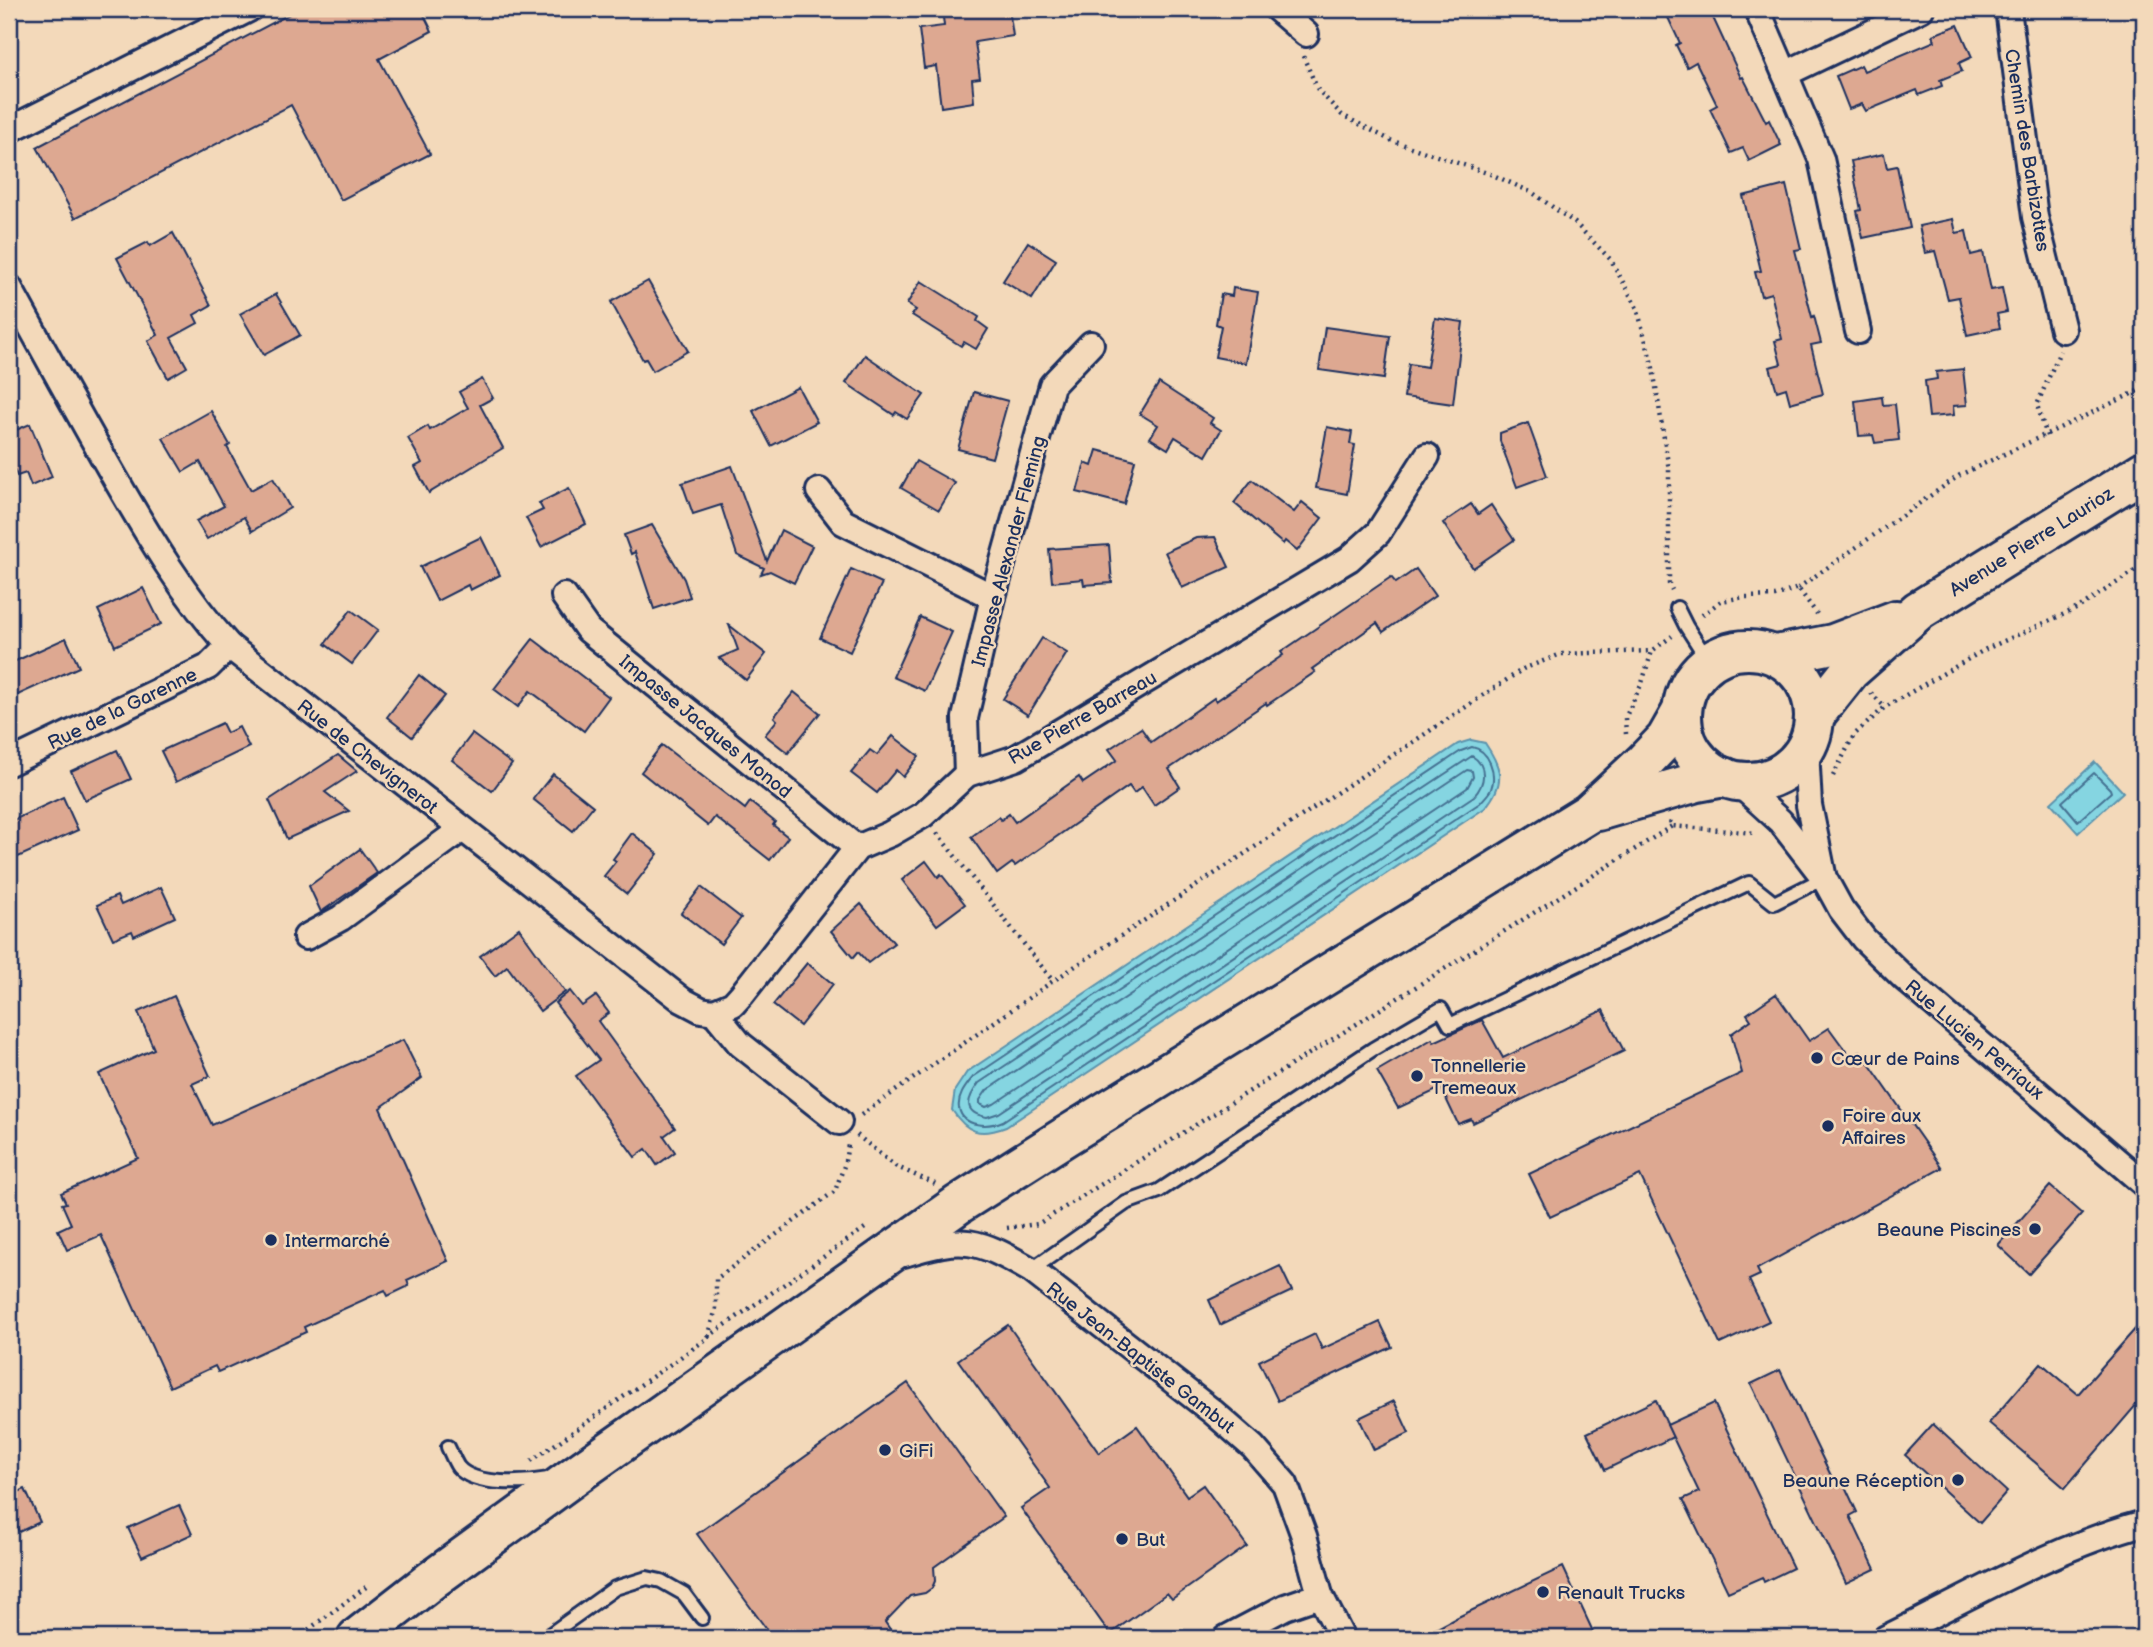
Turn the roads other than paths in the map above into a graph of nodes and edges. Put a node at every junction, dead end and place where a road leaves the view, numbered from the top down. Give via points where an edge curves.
1 (249, 9) edge
2 (1278, 9) edge
3 (1757, 9) edge
4 (1921, 9) edge
5 (2008, 9) edge
6 (1306, 34) road end
7 (1785, 74) junction
8 (9, 130) edge
9 (9, 287) edge
10 (2063, 330) road end
11 (1858, 331) dead end
12 (1091, 344) dead end
13 (1427, 456) dead end
14 (2144, 471) edge
15 (819, 491) dead end
16 (564, 596) dead end
17 (993, 597) junction
18 (1677, 608) road end
19 (229, 646) junction
20 (1776, 655) junction
21 (1842, 657) junction
22 (1709, 662) junction
23 (1682, 711) junction
24 (1811, 732) junction
25 (9, 762) edge
26 (967, 774) junction
27 (1730, 779) junction
28 (1659, 794) junction
29 (463, 829) junction
30 (857, 848) junction
31 (1824, 878) junction
32 (306, 937) dead end
33 (714, 1012) junction
34 (845, 1126) road end
35 (2144, 1184) edge
36 (871, 1265) junction
37 (1031, 1270) junction
38 (448, 1447) dead end
39 (577, 1474) junction
40 (2144, 1523) edge
41 (1320, 1595) junction
42 (702, 1618) dead end
43 (357, 1638) edge
44 (545, 1638) edge
45 (1226, 1638) edge
46 (1342, 1638) edge
47 (1886, 1638) edge

1 - 8 street
2 - 6 street
3 - 7 street
4 - 7 street
5 - 10 street, Chemin des Barbizottes via 2035,217
7 - 11 street via 1821,159
9 - 19 street, Rue de Chevignerot via 146,531 193,603
12 - 17 street, Impasse Alexander Fleming via 1052,385
13 - 26 street, Rue Pierre Barreau via 1378,533 1349,559 1016,758
14 - 21 main road, Avenue Pierre Laurioz
15 - 17 street via 843,522
16 - 30 street, Impasse Jacques Monod via 588,630
17 - 26 street, Impasse Alexander Fleming via 965,718
18 - 22 lane
19 - 25 street, Rue de la Garenne via 208,667
19 - 29 street, Rue de Chevignerot
20 - 21 main road, Avenue Pierre Laurioz
20 - 22 main road via 1742,650
20 - 24 main road via 1796,669 1810,690
21 - 24 main road
22 - 23 main road via 1695,675
23 - 27 main road via 1692,751 1706,767
23 - 28 main road via 1666,739
24 - 27 main road via 1794,765 1776,776 1757,781
24 - 31 street, Rue Lucien Perriaux via 1809,805
26 - 30 street, Rue Pierre Barreau via 923,815
27 - 28 main road
27 - 31 street, Rue Lucien Perriaux via 1780,821
28 - 36 main road via 1589,813 1066,1136
29 - 32 street via 341,918
29 - 33 street, Rue de Chevignerot via 682,1000
30 - 33 street, Rue Pierre Barreau via 742,994
31 - 35 street, Rue Lucien Perriaux via 1864,939 1904,978
31 - 37 lane via 1774,903 1749,883 1450,1025 1441,1009 1159,1191 1126,1203
33 - 34 street via 740,1044
36 - 37 street, Rue Jean-Baptiste Gambut via 934,1245 965,1242 1001,1253
36 - 39 main road
37 - 41 street, Rue Jean-Baptiste Gambut via 1254,1447 1285,1484
38 - 39 lane via 458,1467 471,1476 525,1483
39 - 43 main road
40 - 47 street via 2036,1564
41 - 45 street
41 - 46 street, Rue Jean-Baptiste Gambut
42 - 44 lane via 684,1594 647,1578 615,1588

